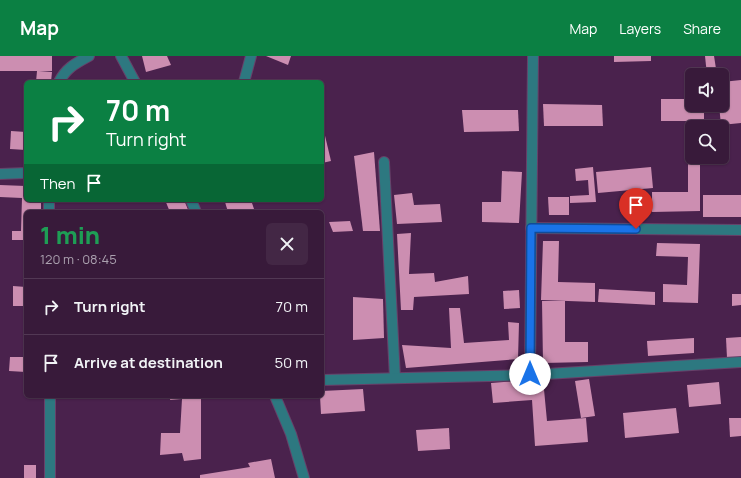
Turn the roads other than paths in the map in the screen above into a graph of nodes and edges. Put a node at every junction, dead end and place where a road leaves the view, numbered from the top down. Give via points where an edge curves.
1 (89, 56) edge
2 (121, 56) edge
3 (251, 56) edge
4 (533, 56) edge
5 (60, 80) edge
6 (134, 80) edge
7 (245, 80) edge
8 (384, 162) dead end
9 (24, 173) edge
10 (0, 174) edge
11 (531, 228) junction
12 (741, 230) edge
13 (741, 362) edge
14 (530, 374) junction
15 (396, 378) junction
16 (324, 380) edge
17 (50, 398) edge
18 (276, 398) edge
19 (50, 478) edge
20 (304, 478) edge

1 - 5 street via 64,72
2 - 6 street
3 - 7 street
4 - 11 street
8 - 15 street
9 - 10 street
11 - 12 street
11 - 14 street
13 - 14 street
14 - 15 street
15 - 16 street
17 - 19 street
18 - 20 street via 292,434

